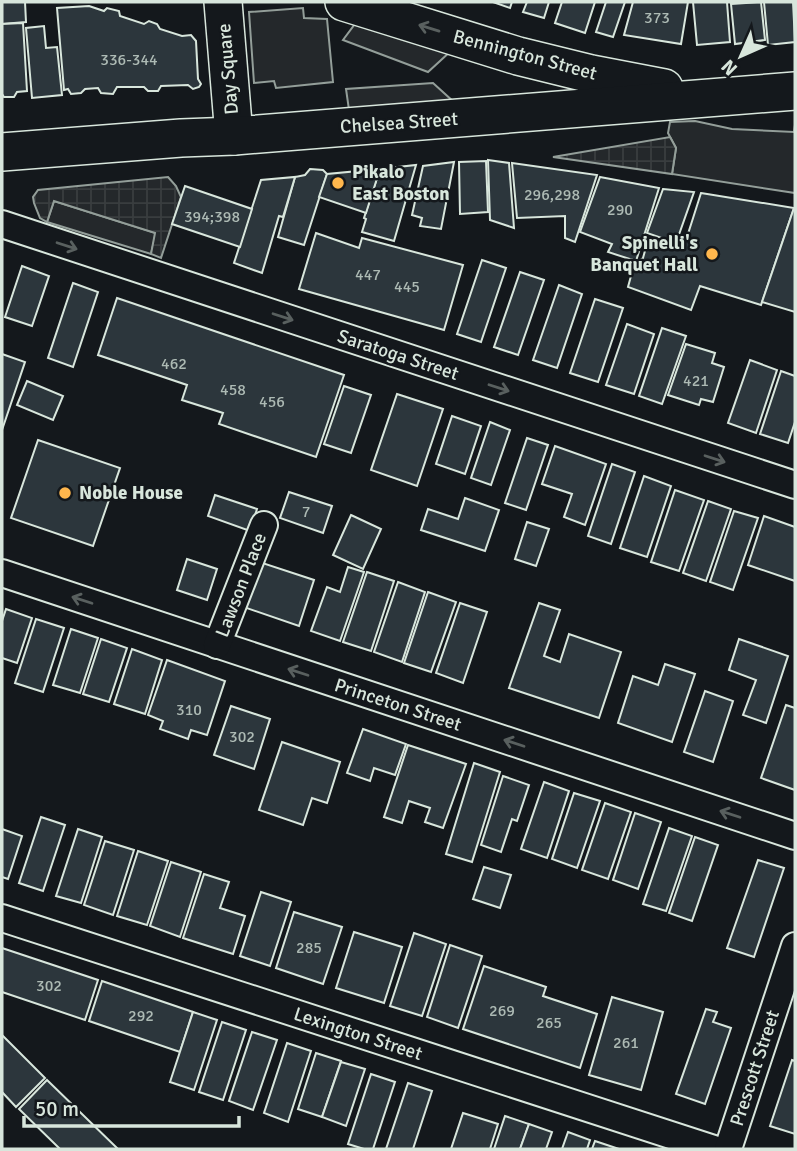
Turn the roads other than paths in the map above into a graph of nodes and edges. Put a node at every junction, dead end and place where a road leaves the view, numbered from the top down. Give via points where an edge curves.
1 (223, 2) edge
2 (344, 2) edge
3 (795, 92) edge
4 (709, 98) junction
5 (234, 136) junction
6 (2, 152) edge
7 (2, 224) edge
8 (795, 485) edge
9 (264, 524) dead end
10 (2, 573) edge
11 (217, 645) junction
12 (795, 836) edge
13 (2, 918) edge
14 (795, 946) edge
15 (714, 1149) edge
16 (728, 1149) edge

1 - 5 main road, Day Square
4 -> 2 main road, Bennington Street via 518,56
3 - 4 main road, Chelsea Street
4 - 5 main road, Chelsea Street
5 - 6 main road, Chelsea Street
7 -> 8 street, Saratoga Street
9 - 11 street, Lawson Place
11 -> 10 street, Princeton Street
12 -> 11 street, Princeton Street
13 - 15 street, Lexington Street
14 - 16 street, Prescott Street

